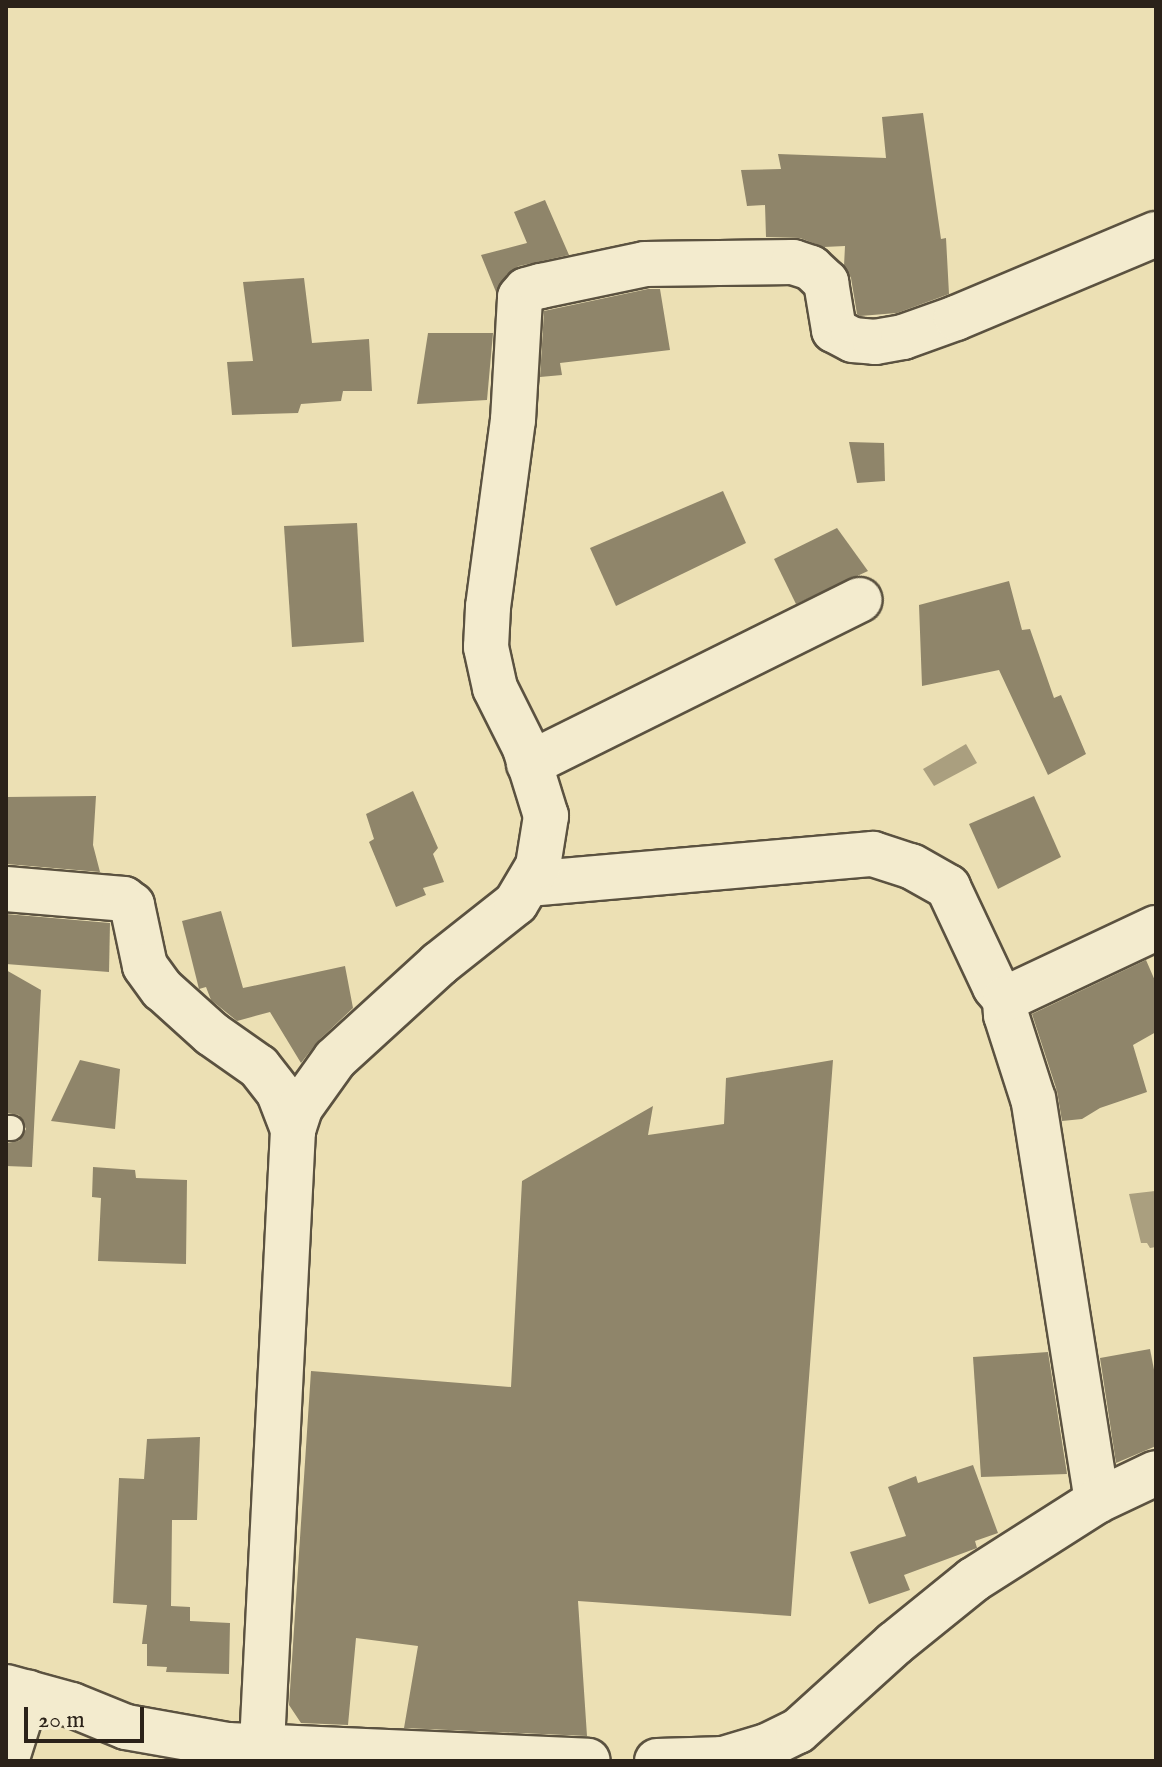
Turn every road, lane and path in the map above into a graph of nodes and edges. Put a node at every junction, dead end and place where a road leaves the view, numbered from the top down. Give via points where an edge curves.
1 (1156, 234) edge
2 (860, 600) dead end
3 (529, 764) junction
4 (528, 884) junction
5 (6, 889) edge
6 (1156, 928) edge
7 (1005, 999) junction
8 (293, 1130) junction
9 (1156, 1473) edge
10 (1097, 1501) junction
11 (17, 1689) edge
12 (262, 1744) junction
13 (723, 1760) edge
14 (6, 1761) edge
15 (588, 1761) edge
16 (657, 1761) edge

1 - 3 street via 956,318 875,342 853,340 834,330 826,282 811,268 793,262 645,264 526,290 517,307 513,420 486,647 495,688
2 - 3 street
3 - 4 street via 546,816 538,866
4 - 7 street via 873,854 911,866 948,887
4 - 8 street via 516,903 439,964 335,1059 300,1108
5 - 8 street via 124,899 132,905 145,966 162,989 212,1034 259,1067 279,1093
6 - 7 street
7 - 10 street via 1033,1099
8 - 12 street
9 - 10 street
10 - 13 street via 973,1580 798,1731
11 - 12 street via 126,1727 228,1745
11 - 14 street
12 - 15 street
13 - 16 street

